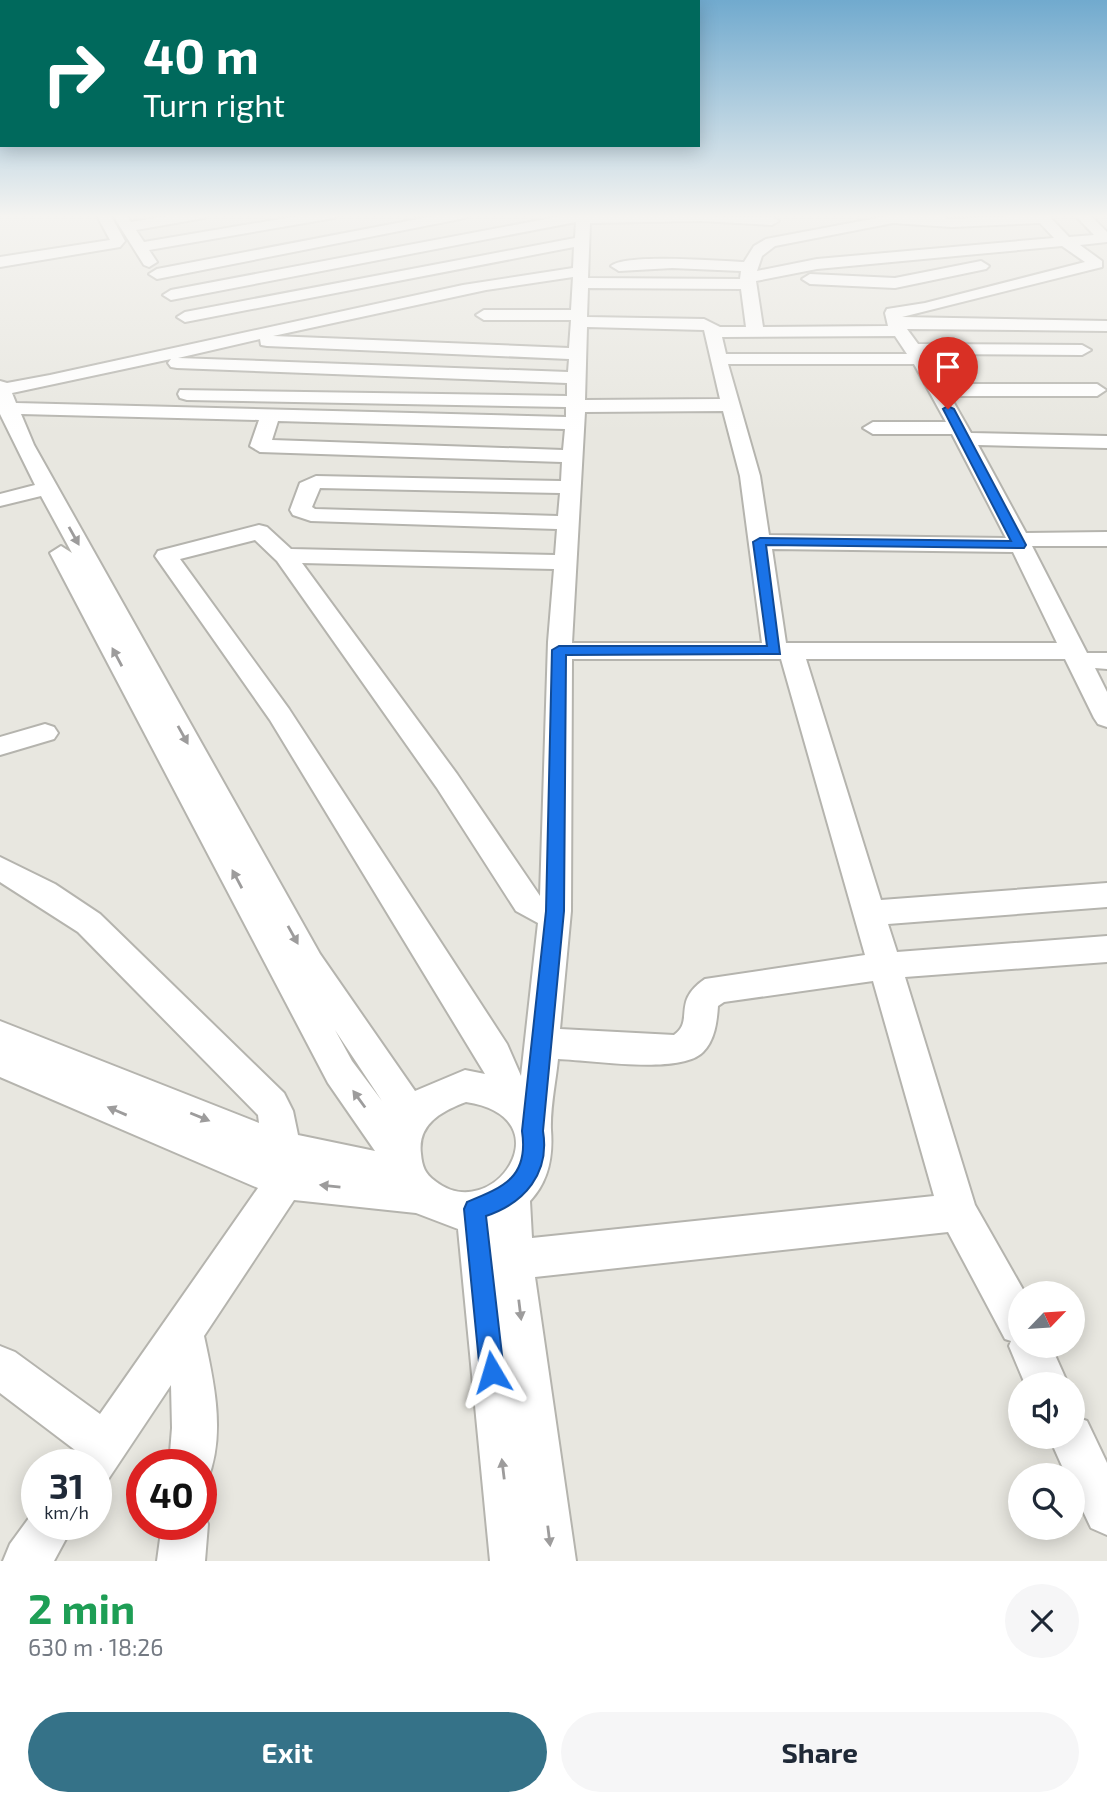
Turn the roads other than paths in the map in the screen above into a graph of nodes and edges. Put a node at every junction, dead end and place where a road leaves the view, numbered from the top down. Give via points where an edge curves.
1 (166, 287) edge
2 (212, 287) edge
3 (336, 287) edge
4 (369, 287) edge
5 (482, 287) edge
6 (583, 287) edge
7 (752, 287) edge
8 (953, 287) edge
9 (1007, 287) edge
10 (940, 289) dead end
11 (171, 295) junction
12 (385, 307) junction
13 (484, 315) dead end
14 (185, 317) junction
15 (1107, 326) edge
16 (897, 328) junction
17 (755, 332) junction
18 (715, 335) junction
19 (233, 340) junction
20 (204, 347) junction
21 (1082, 350) dead end
22 (917, 354) junction
23 (718, 359) junction
24 (147, 361) junction
25 (577, 367) junction
26 (938, 390) junction
27 (1097, 390) dead end
28 (167, 393) dead end
29 (730, 405) junction
30 (2, 406) edge
31 (270, 415) junction
32 (873, 428) dead end
33 (962, 434) junction
34 (1107, 442) edge
35 (573, 456) junction
36 (570, 487) junction
37 (38, 490) junction
38 (0, 500) edge
39 (568, 523) junction
40 (1107, 539) edge
41 (760, 542) junction
42 (1018, 543) junction
43 (285, 556) junction
44 (565, 562) junction
45 (559, 650) junction
46 (783, 651) junction
47 (1074, 656) junction
48 (1107, 661) edge
49 (1107, 718) edge
50 (45, 733) dead end
51 (0, 746) edge
52 (0, 868) edge
53 (1107, 895) edge
54 (867, 913) junction
55 (554, 917) junction
56 (1107, 949) edge
57 (883, 966) junction
58 (0, 1037) edge
59 (542, 1043) junction
60 (0, 1061) edge
61 (411, 1115) junction
62 (523, 1116) junction
63 (283, 1165) junction
64 (409, 1175) junction
65 (492, 1201) junction
66 (958, 1212) junction
67 (496, 1262) junction
68 (1008, 1302) edge
69 (182, 1332) junction
70 (0, 1367) edge
71 (90, 1449) edge
72 (101, 1449) edge
73 (193, 1449) edge
74 (1077, 1449) edge
75 (1107, 1512) edge
76 (41, 1540) edge
77 (183, 1540) edge
78 (27, 1561) edge
79 (181, 1561) edge
80 (514, 1561) edge
81 (552, 1561) edge

1 - 11 street
2 - 11 street
3 - 14 street
4 - 12 street
5 - 12 street
6 - 25 street
7 - 17 street
8 - 10 street
9 - 16 street via 894,313
11 - 14 street
12 - 19 street
13 - 25 street
14 - 20 street
15 - 16 street
16 - 17 street
16 - 22 street
17 - 18 street
18 - 23 street
18 - 25 street via 704,324
19 - 20 street
19 - 25 street
20 - 24 street
21 - 22 street
22 - 23 street
22 - 26 street
23 - 29 street
24 - 25 street
24 - 30 street
25 - 28 street
25 - 29 street
25 - 31 street
25 - 35 street
26 - 27 street
26 - 33 street
29 - 41 street via 750,476
30 - 31 street
30 - 37 street
31 - 35 street via 260,446
32 - 33 street
33 - 34 street
33 - 42 street
35 - 36 street
36 - 39 street
36 - 39 street via 316,482 307,487 301,510 311,515
37 - 38 street
37 -> 61 street via 309,963
64 -> 37 street via 340,1072
39 - 44 street
40 - 42 street
41 - 42 street
41 - 46 street
42 - 47 street
43 - 44 street
43 - 55 street via 447,781 527,903
43 - 62 street via 259,532 166,556 280,715 495,1055
44 - 45 street
45 - 46 street
45 - 55 street
46 - 47 street
46 - 54 street
47 - 48 street
47 - 49 street
50 - 51 street
52 - 63 street via 89,923 271,1104
53 - 54 street
54 - 57 street
55 - 59 street
56 - 57 street
57 - 59 street via 717,989 702,999 694,1042 677,1050
57 - 66 street
58 -> 63 street
59 - 62 street
63 -> 60 street
61 - 62 street via 435,1095 465,1086 486,1087
61 - 64 street via 402,1134
62 - 65 street via 535,1145 531,1166 520,1185
63 - 64 street
63 - 69 street
64 - 65 street via 446,1207
65 - 67 street
66 - 67 street
66 - 68 street
80 -> 67 street
67 -> 81 street
69 - 72 street
69 - 73 street via 195,1391
70 - 71 street
74 - 75 street
76 - 78 street
77 - 79 street

